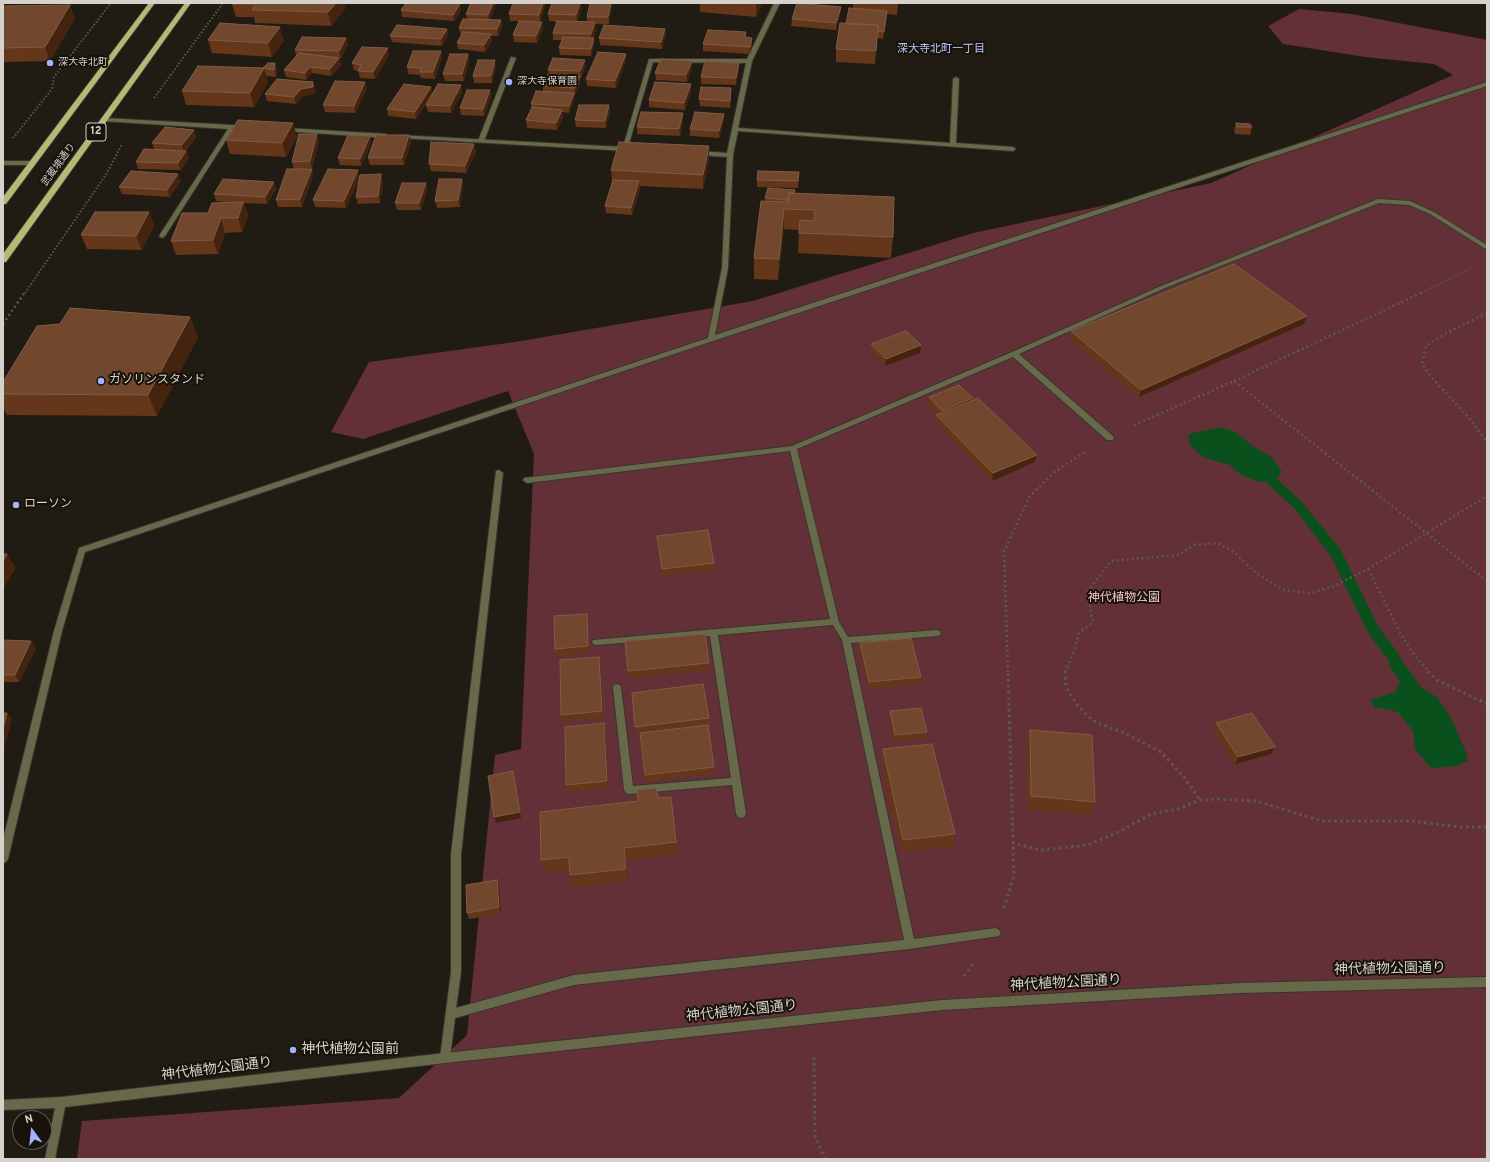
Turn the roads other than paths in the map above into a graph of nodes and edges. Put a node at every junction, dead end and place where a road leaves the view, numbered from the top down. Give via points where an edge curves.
1 (152, 3) edge
2 (188, 3) edge
3 (776, 3) edge
4 (513, 58) dead end
5 (749, 61) junction
6 (956, 79) dead end
7 (1487, 84) edge
8 (104, 120) junction
9 (232, 127) junction
10 (248, 128) edge
11 (735, 129) junction
12 (279, 130) edge
13 (481, 141) junction
14 (953, 144) junction
15 (625, 149) junction
16 (633, 149) edge
17 (1013, 149) dead end
18 (693, 152) edge
19 (730, 155) junction
20 (3, 163) edge
21 (32, 163) junction
22 (3, 202) edge
23 (162, 236) dead end
24 (1487, 248) edge
25 (3, 260) edge
26 (711, 339) junction
27 (1014, 354) junction
28 (1110, 438) road end
29 (792, 448) junction
30 (499, 473) dead end
31 (526, 480) dead end
32 (835, 622) junction
33 (714, 633) junction
34 (937, 633) dead end
35 (846, 640) junction
36 (596, 642) dead end
37 (617, 687) dead end
38 (736, 780) junction
39 (741, 814) dead end
40 (3, 859) edge
41 (996, 933) road end
42 (910, 944) junction
43 (1487, 982) edge
44 (450, 1015) junction
45 (445, 1058) junction
46 (61, 1102) junction
47 (3, 1105) edge
48 (50, 1159) edge

1 - 21 main road, 武蔵境通り
2 - 8 main road, 武蔵境通り / 12
3 - 5 street
4 - 13 street
5 - 11 street
5 - 15 street via 651,60
6 - 14 street
7 - 26 street
8 - 9 street
8 - 25 main road, 武蔵境通り / 12
9 - 10 street
9 - 23 street
11 - 14 street
11 - 19 street
12 - 13 street
13 - 15 street
14 - 17 street
15 - 16 street
18 - 19 street
19 - 26 street via 725,268
20 - 21 street
21 - 22 main road, 武蔵境通り
24 - 27 street via 1432,213 1410,203 1378,201 1163,287
26 - 40 street via 82,550 58,631
27 - 28 street
27 - 29 street
29 - 31 street
29 - 32 street
30 - 44 street via 456,854 456,972
32 - 33 street
32 - 35 street
33 - 36 street
33 - 38 street
34 - 35 street
35 - 42 street
37 - 38 street via 629,790
38 - 39 street
41 - 42 street
42 - 44 street via 574,980
43 - 45 street, 神代植物公園通り via 1240,988 942,1005
44 - 45 street
45 - 46 street, 神代植物公園通り
46 - 47 street, 神代植物公園通り
46 - 48 street

